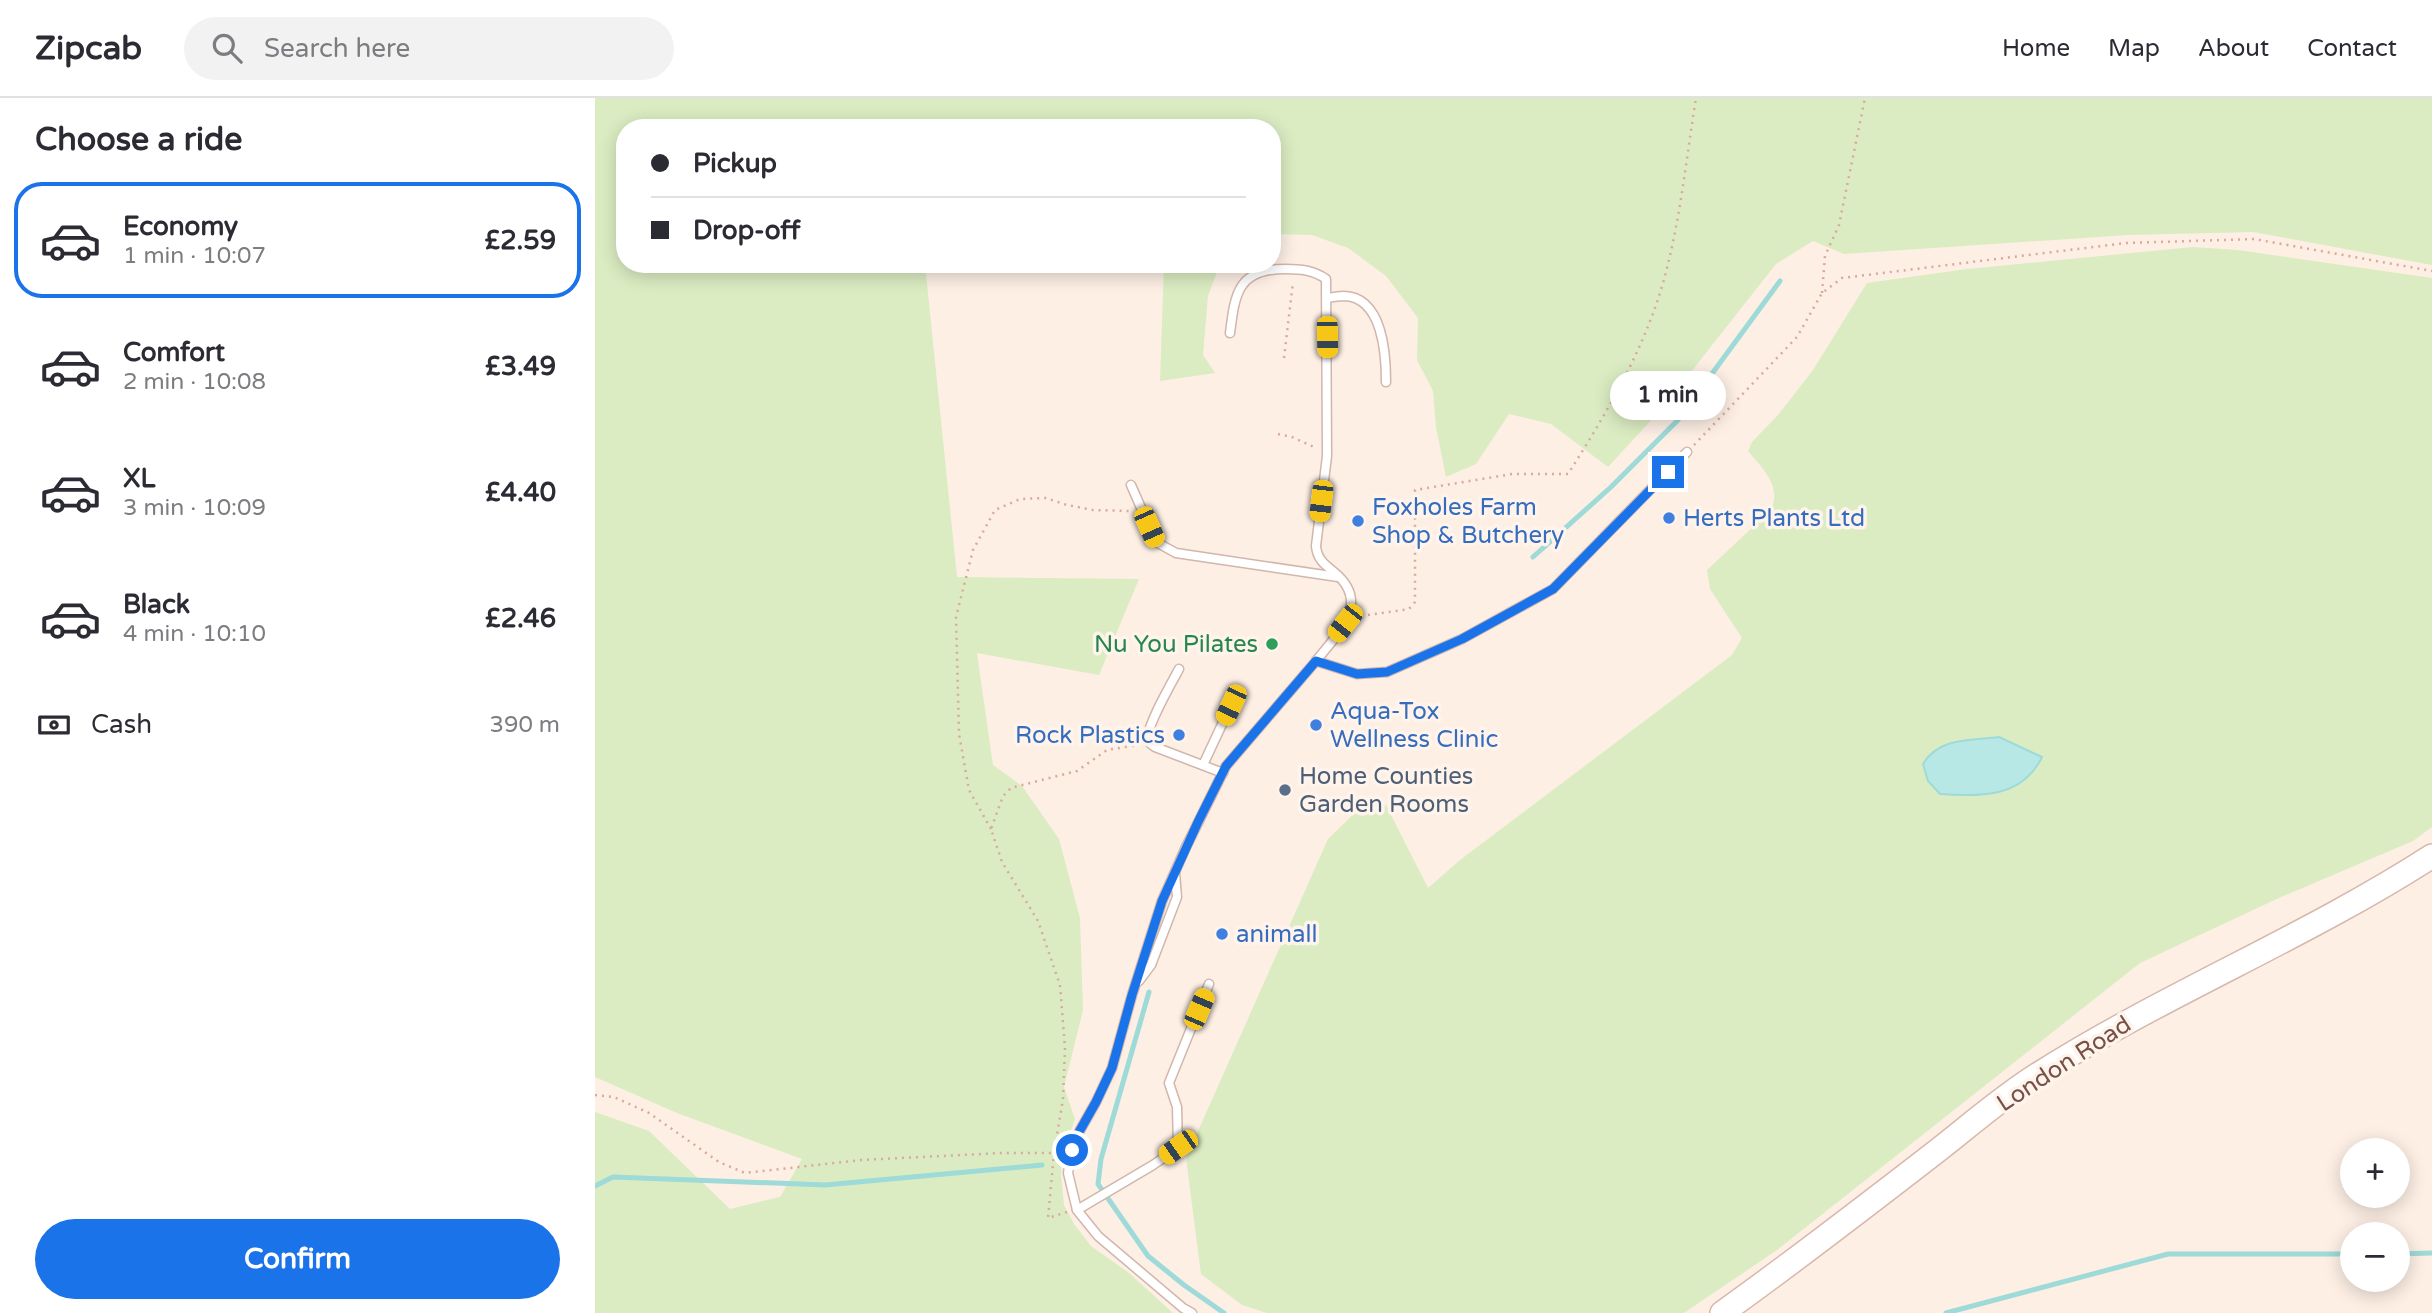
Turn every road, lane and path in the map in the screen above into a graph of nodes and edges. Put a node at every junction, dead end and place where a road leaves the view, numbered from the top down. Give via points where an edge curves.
1 (1696, 98) edge
2 (1865, 98) edge
3 (1281, 268) edge
4 (1295, 269) junction
5 (2432, 271) edge
6 (1255, 273) edge
7 (1822, 293) junction
8 (1328, 298) junction
9 (1230, 333) dead end
10 (1284, 358) dead end
11 (1386, 382) dead end
12 (1278, 434) dead end
13 (1687, 453) joint
14 (1327, 456) junction
15 (1131, 485) dead end
16 (1143, 512) junction
17 (1341, 578) junction
18 (1347, 618) junction
19 (1316, 661) junction
20 (1179, 669) dead end
21 (1231, 705) dead end
22 (1149, 743) junction
23 (1203, 765) junction
24 (1223, 773) junction
25 (991, 829) junction
26 (2432, 856) edge
27 (1209, 984) dead end
28 (595, 1095) edge
29 (1072, 1150) junction
30 (1054, 1153) junction
31 (1077, 1210) junction
32 (1192, 1313) edge
33 (1722, 1313) edge

1 - 18 path via 1663,285 1635,359 1567,474 1512,474 1415,490 1415,602 1409,609
2 - 7 path via 1839,225 1825,256
3 - 4 lane
4 - 8 lane via 1326,279
4 - 10 path
5 - 7 path via 2253,239 2126,243 1842,278
6 - 9 lane via 1238,292
7 - 13 path via 1797,337
8 - 11 lane via 1355,299 1376,320 1384,339
8 - 14 lane
12 - 14 path
13 - 19 lane via 1553,589 1462,639 1387,672 1357,674
14 - 17 lane via 1315,546 1320,560
15 - 16 lane
16 - 17 lane via 1156,542 1175,553
16 - 25 path via 1093,510 1046,498 1020,499 995,510 973,550 956,617 959,734 969,790
17 - 18 lane via 1350,589 1352,606
18 - 19 lane
19 - 24 lane
20 - 22 lane via 1151,726
21 - 23 lane
22 - 23 lane
22 - 25 path via 1107,750 1077,771 1010,788
23 - 24 lane
24 - 29 lane via 1162,901 1112,1068
25 - 30 path via 1002,862 1038,921 1060,985 1065,1048
26 - 33 main road, London Road via 2032,1078
27 - 31 lane via 1169,1083 1177,1107 1178,1147
28 - 30 path via 614,1097 649,1113 719,1162 745,1172 861,1160
29 - 30 path
29 - 31 lane via 1068,1173
30 - 31 path via 1048,1218
31 - 32 lane via 1098,1236

